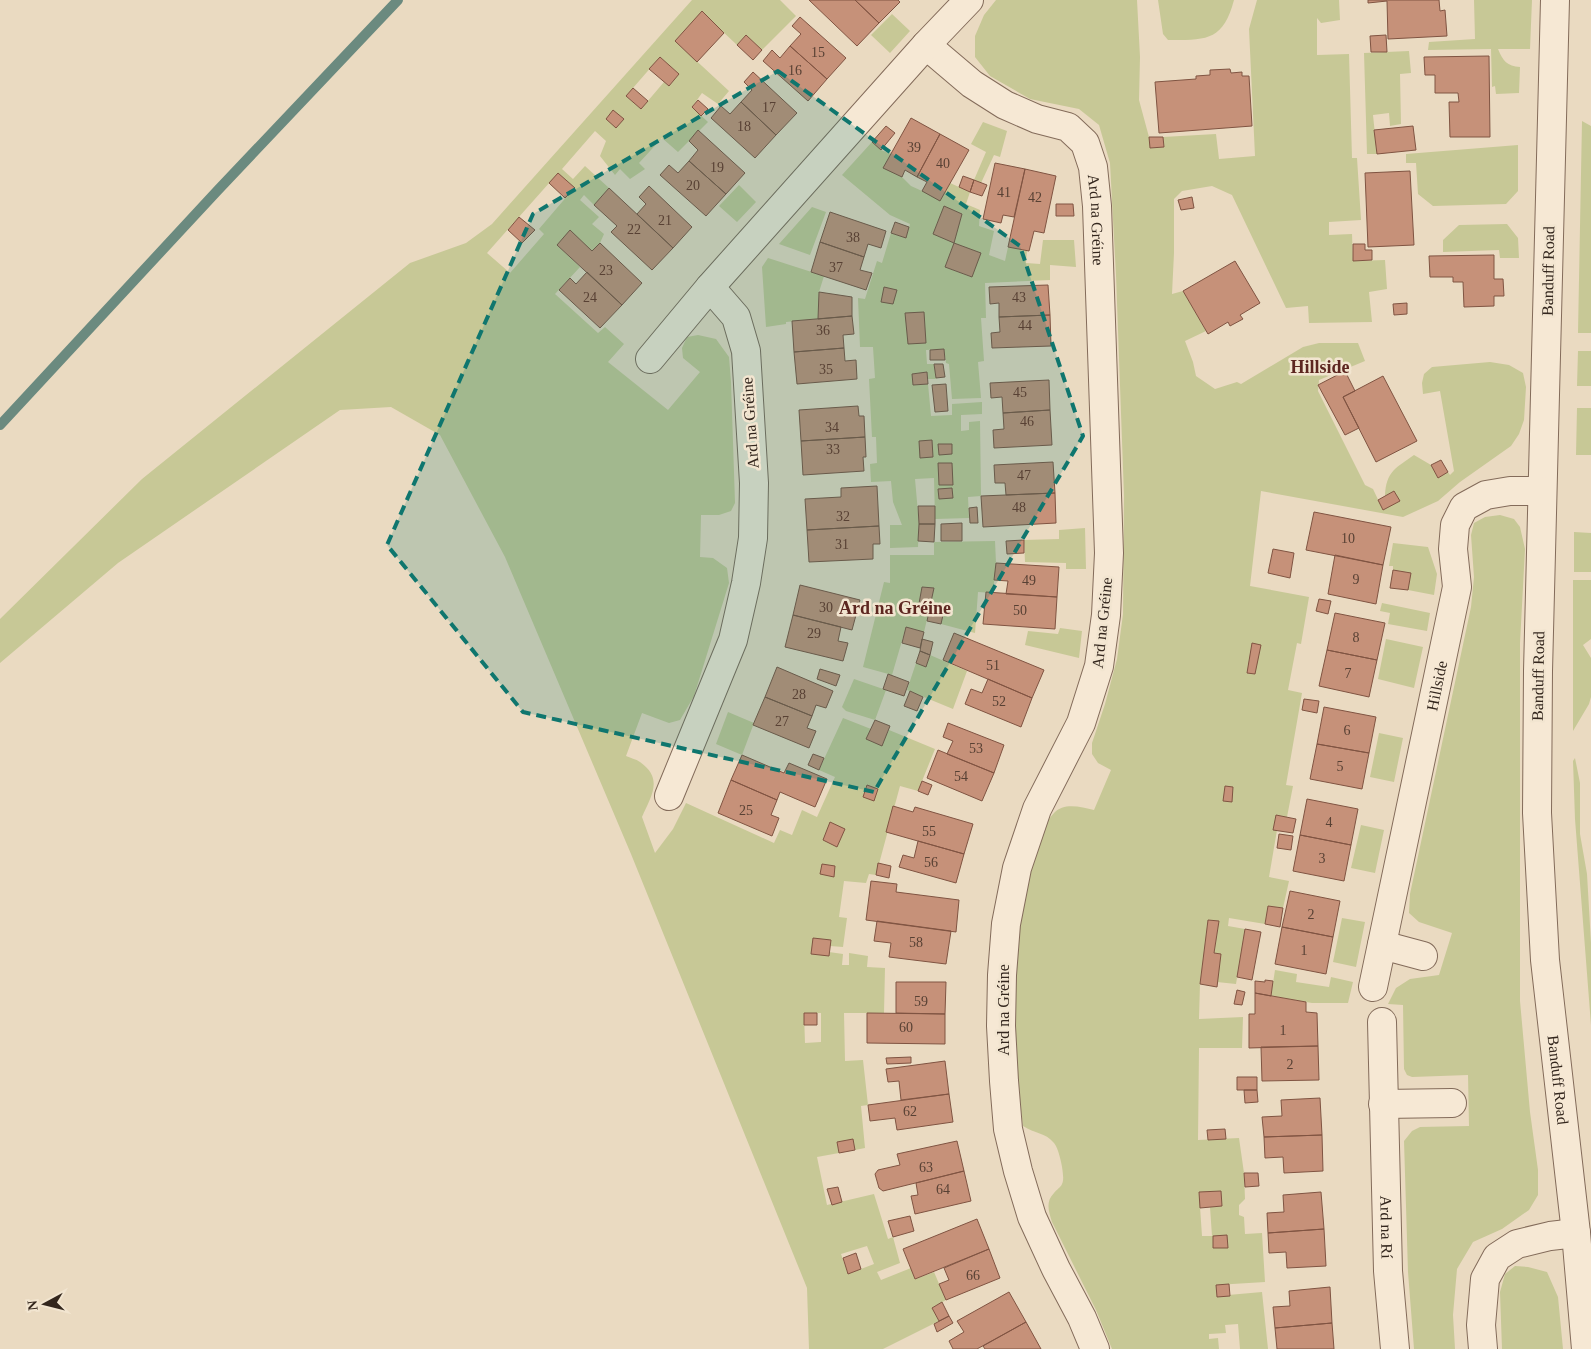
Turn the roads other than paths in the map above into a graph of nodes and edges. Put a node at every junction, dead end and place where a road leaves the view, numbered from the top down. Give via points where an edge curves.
1 (969, 0) edge
2 (1555, 0) edge
3 (926, 45) junction
4 (710, 287) junction
5 (650, 359) dead end
6 (1542, 491) junction
7 (669, 796) dead end
8 (1382, 945) junction
9 (1423, 956) dead end
10 (1373, 987) dead end
11 (1382, 1022) dead end
12 (1452, 1103) dead end
13 (1383, 1104) junction
14 (1576, 1233) junction
15 (1095, 1349) edge
16 (1395, 1349) edge
17 (1483, 1349) edge
18 (1586, 1349) edge

1 - 3 street
2 - 6 street, Banduff Road
3 - 4 street
3 - 15 street, Ard na Gréine via 972,84 1005,105 1037,119 1068,127 1085,143 1093,167 1098,206 1109,553 1106,615 1099,666 1081,722 1037,809 1017,868 1006,924 1001,1026 1008,1129 1018,1172 1032,1217
4 - 5 street
4 - 7 street, Ard na Gréine via 736,317 746,351 754,483 753,538 733,640
6 - 8 street, Hillside via 1486,495 1464,507 1456,524 1453,549 1457,588
6 - 14 street, Banduff Road via 1537,804 1540,890
8 - 9 street
8 - 10 street, Hillside
11 - 13 street, Ard na Rí
12 - 13 street
13 - 16 street, Ard na Rí via 1388,1271
14 - 17 street via 1517,1244 1497,1256 1485,1279 1481,1325
14 - 18 street, Banduff Road

